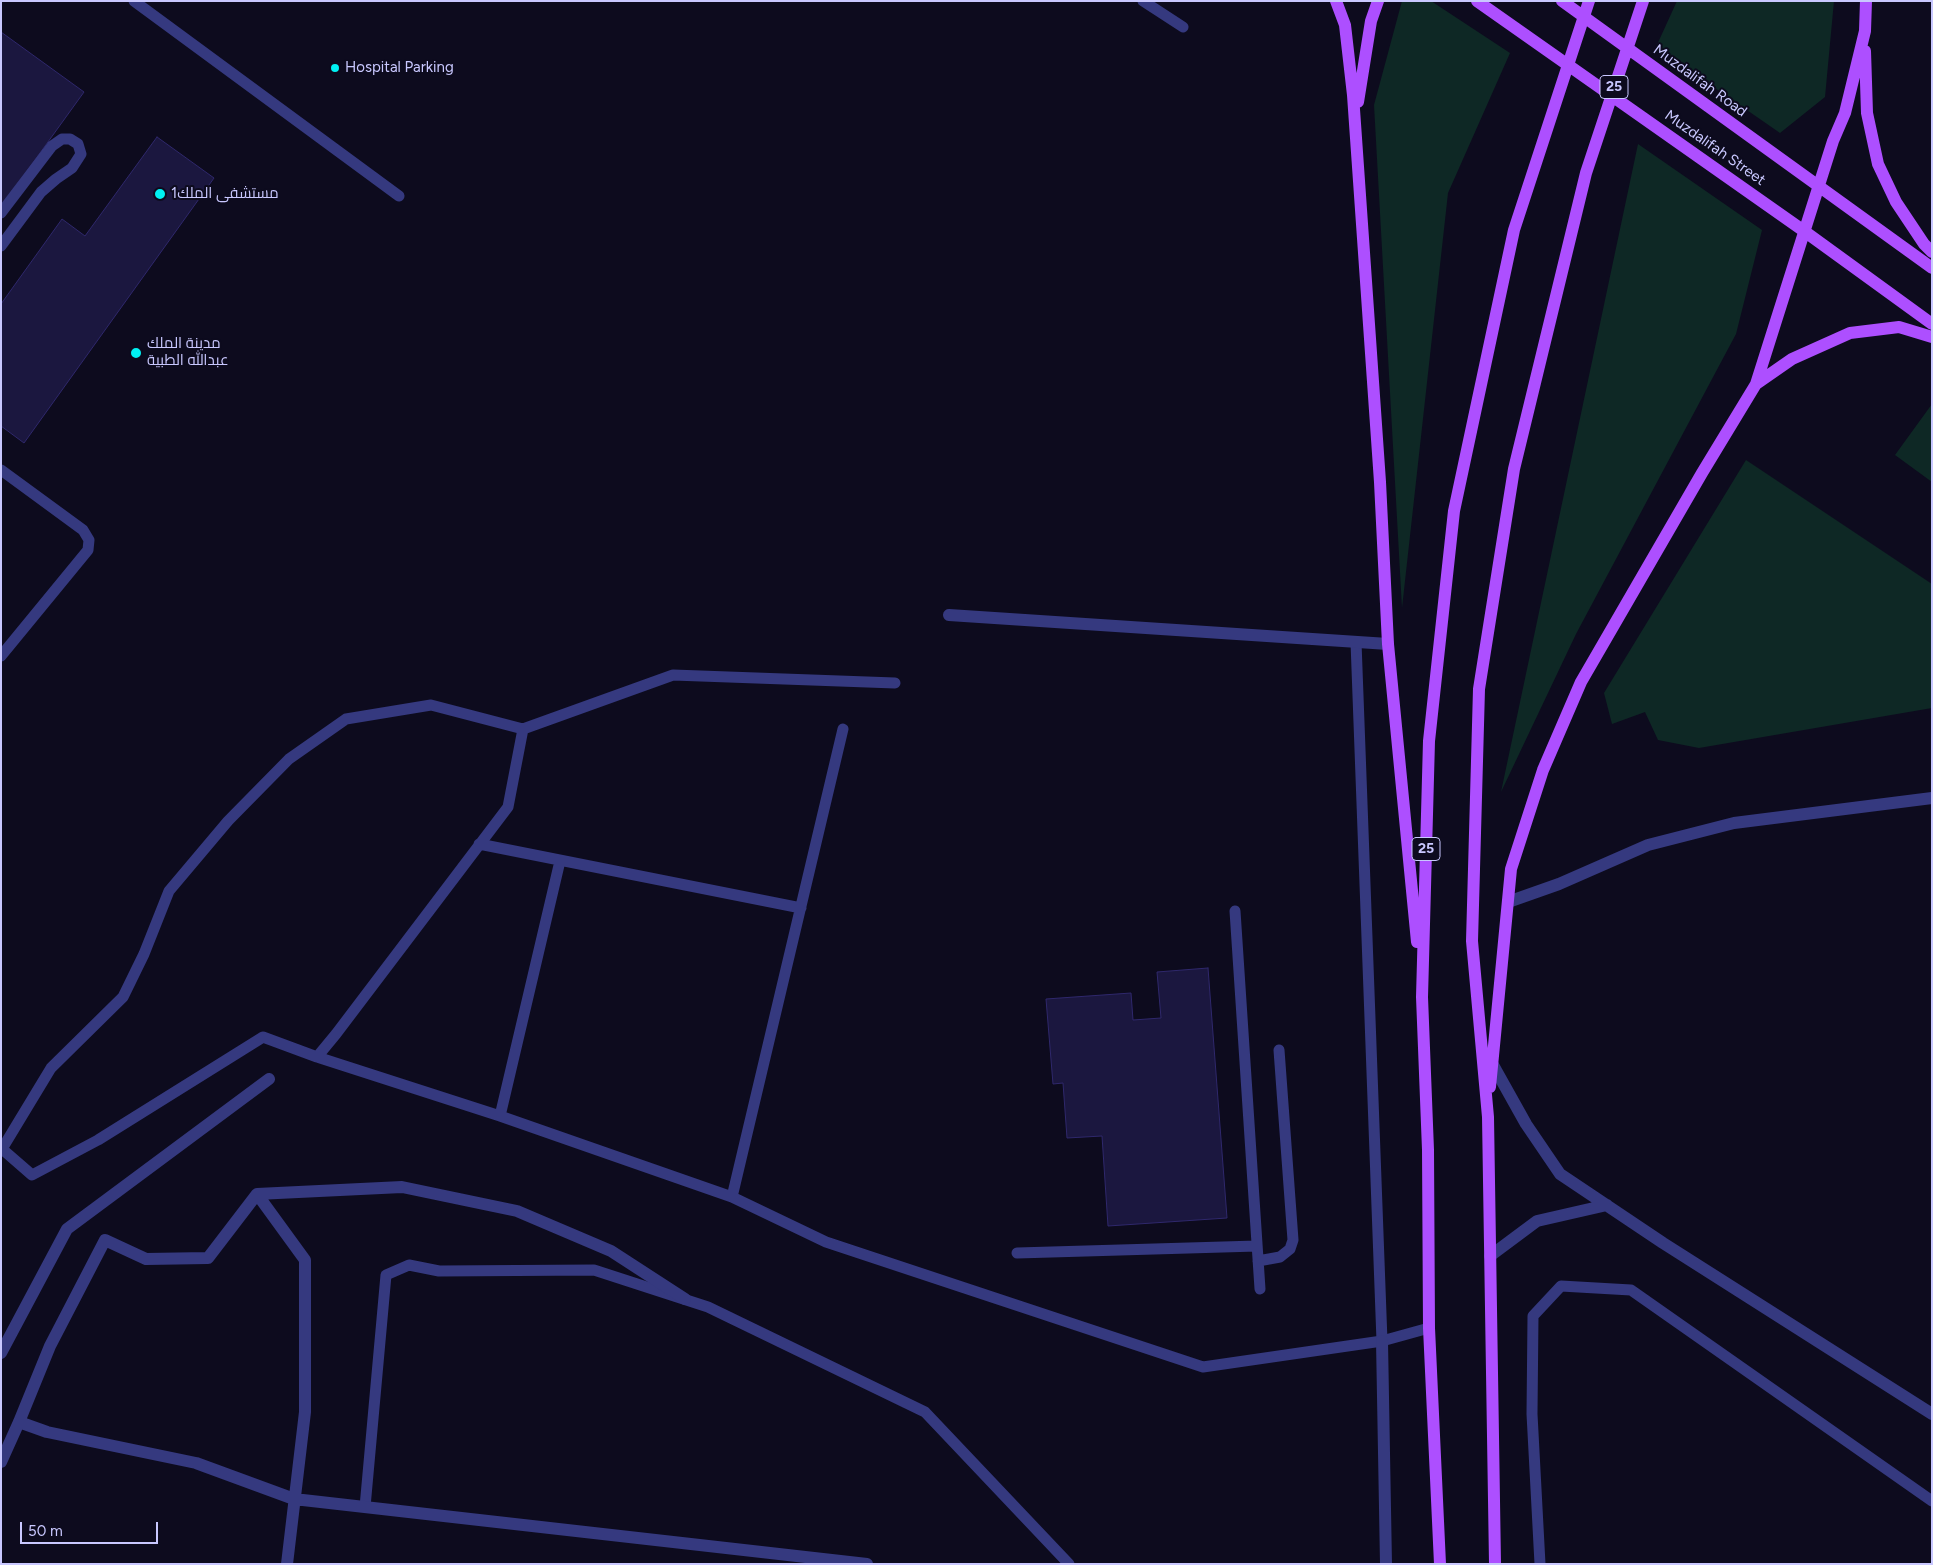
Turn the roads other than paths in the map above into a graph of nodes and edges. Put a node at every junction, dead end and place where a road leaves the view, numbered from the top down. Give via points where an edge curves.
1 (134, 1) edge
2 (1143, 1) edge
3 (1336, 1) edge
4 (1378, 1) edge
5 (1477, 1) edge
6 (1562, 1) edge
7 (1589, 1) edge
8 (1643, 1) edge
9 (1866, 1) edge
10 (1183, 27) dead end
11 (1865, 32) junction
12 (1355, 124) junction
13 (1820, 187) junction
14 (399, 196) dead end
15 (1, 213) edge
16 (1804, 231) junction
17 (1, 246) edge
18 (1932, 252) edge
19 (1932, 268) edge
20 (1932, 324) edge
21 (1932, 337) edge
22 (1756, 384) junction
23 (1, 470) edge
24 (949, 615) dead end
25 (1356, 642) junction
26 (1388, 644) junction
27 (1, 656) edge
28 (895, 683) dead end
29 (523, 729) junction
30 (843, 729) dead end
31 (1932, 798) edge
32 (479, 844) junction
33 (560, 861) junction
34 (1508, 902) junction
35 (801, 908) junction
36 (1235, 910) dead end
37 (1422, 997) junction
38 (1279, 1050) dead end
39 (317, 1057) junction
40 (1493, 1064) junction
41 (269, 1079) dead end
42 (500, 1116) junction
43 (1488, 1117) junction
44 (257, 1194) junction
45 (732, 1197) junction
46 (1607, 1205) junction
47 (1257, 1246) junction
48 (1017, 1254) dead end
49 (1490, 1256) junction
50 (1258, 1261) junction
51 (1260, 1289) dead end
52 (685, 1299) junction
53 (1429, 1328) junction
54 (1382, 1341) junction
55 (1, 1353) edge
56 (1932, 1414) edge
57 (19, 1422) junction
58 (1, 1462) edge
59 (294, 1499) junction
60 (1932, 1501) edge
61 (365, 1507) junction
62 (287, 1564) edge
63 (868, 1564) edge
64 (1069, 1564) edge
65 (1386, 1564) edge
66 (1440, 1564) edge
67 (1496, 1564) edge
68 (1540, 1564) edge

1 - 14 lane
2 - 10 lane
3 - 12 main road via 1345,25
4 - 12 main road via 1371,21
5 - 16 main road, Muzdalifah Street
6 - 13 main road, Muzdalifah Road
7 - 37 main road, 25 via 1514,230 1454,511 1429,741
8 - 43 main road, 25 via 1586,173 1514,469 1479,689 1472,940
9 - 11 main road
11 - 13 main road via 1845,113
11 - 18 main road via 1866,113 1878,164 1896,202
12 - 26 main road
13 - 16 main road
13 - 19 main road
15 - 17 lane via 52,146 62,139 78,144 81,154 72,168 41,192
16 - 20 main road, Muzdalifah Street
16 - 22 main road
21 - 22 main road via 1899,327 1850,334 1792,359
22 - 34 main road via 1581,682 1543,770 1511,869
23 - 27 lane via 83,530 90,540 88,550
24 - 25 street
25 - 26 street
25 - 54 lane
26 - 37 main road
28 - 29 lane via 673,675
29 - 32 lane via 508,807
29 - 39 lane via 431,705 346,719 288,759 228,821 169,891 123,997 52,1068 2,1149 32,1175 98,1140 263,1038
30 - 35 lane
31 - 34 street via 1734,823 1648,846
32 - 33 lane
32 - 39 lane
33 - 35 lane
33 - 42 lane
34 - 40 main road
35 - 45 lane
36 - 47 lane
37 - 53 main road, 25 via 1428,1150
38 - 50 lane via 1292,1240 1290,1249 1280,1257
39 - 42 lane
40 - 43 main road
40 - 46 street via 1526,1124 1560,1174
41 - 55 street via 67,1229
42 - 45 lane
43 - 49 main road, 25
44 - 52 street via 402,1187 517,1211 611,1251
44 - 57 street via 208,1258 146,1259 105,1240 50,1346
44 - 59 street via 305,1260 305,1412
45 - 54 lane via 826,1242 1203,1367
46 - 49 street via 1537,1221
46 - 56 street
47 - 48 lane
47 - 50 lane
49 - 67 main road, 25
50 - 51 lane
52 - 61 lane via 594,1270 439,1271 409,1265 386,1275
52 - 64 lane via 708,1307 925,1412
53 - 54 lane
53 - 66 main road, 25
54 - 65 street
57 - 58 street
57 - 59 street via 47,1432 196,1463
59 - 61 street
59 - 62 street
60 - 68 lane via 1631,1290 1561,1286 1533,1316 1532,1414
61 - 63 street

